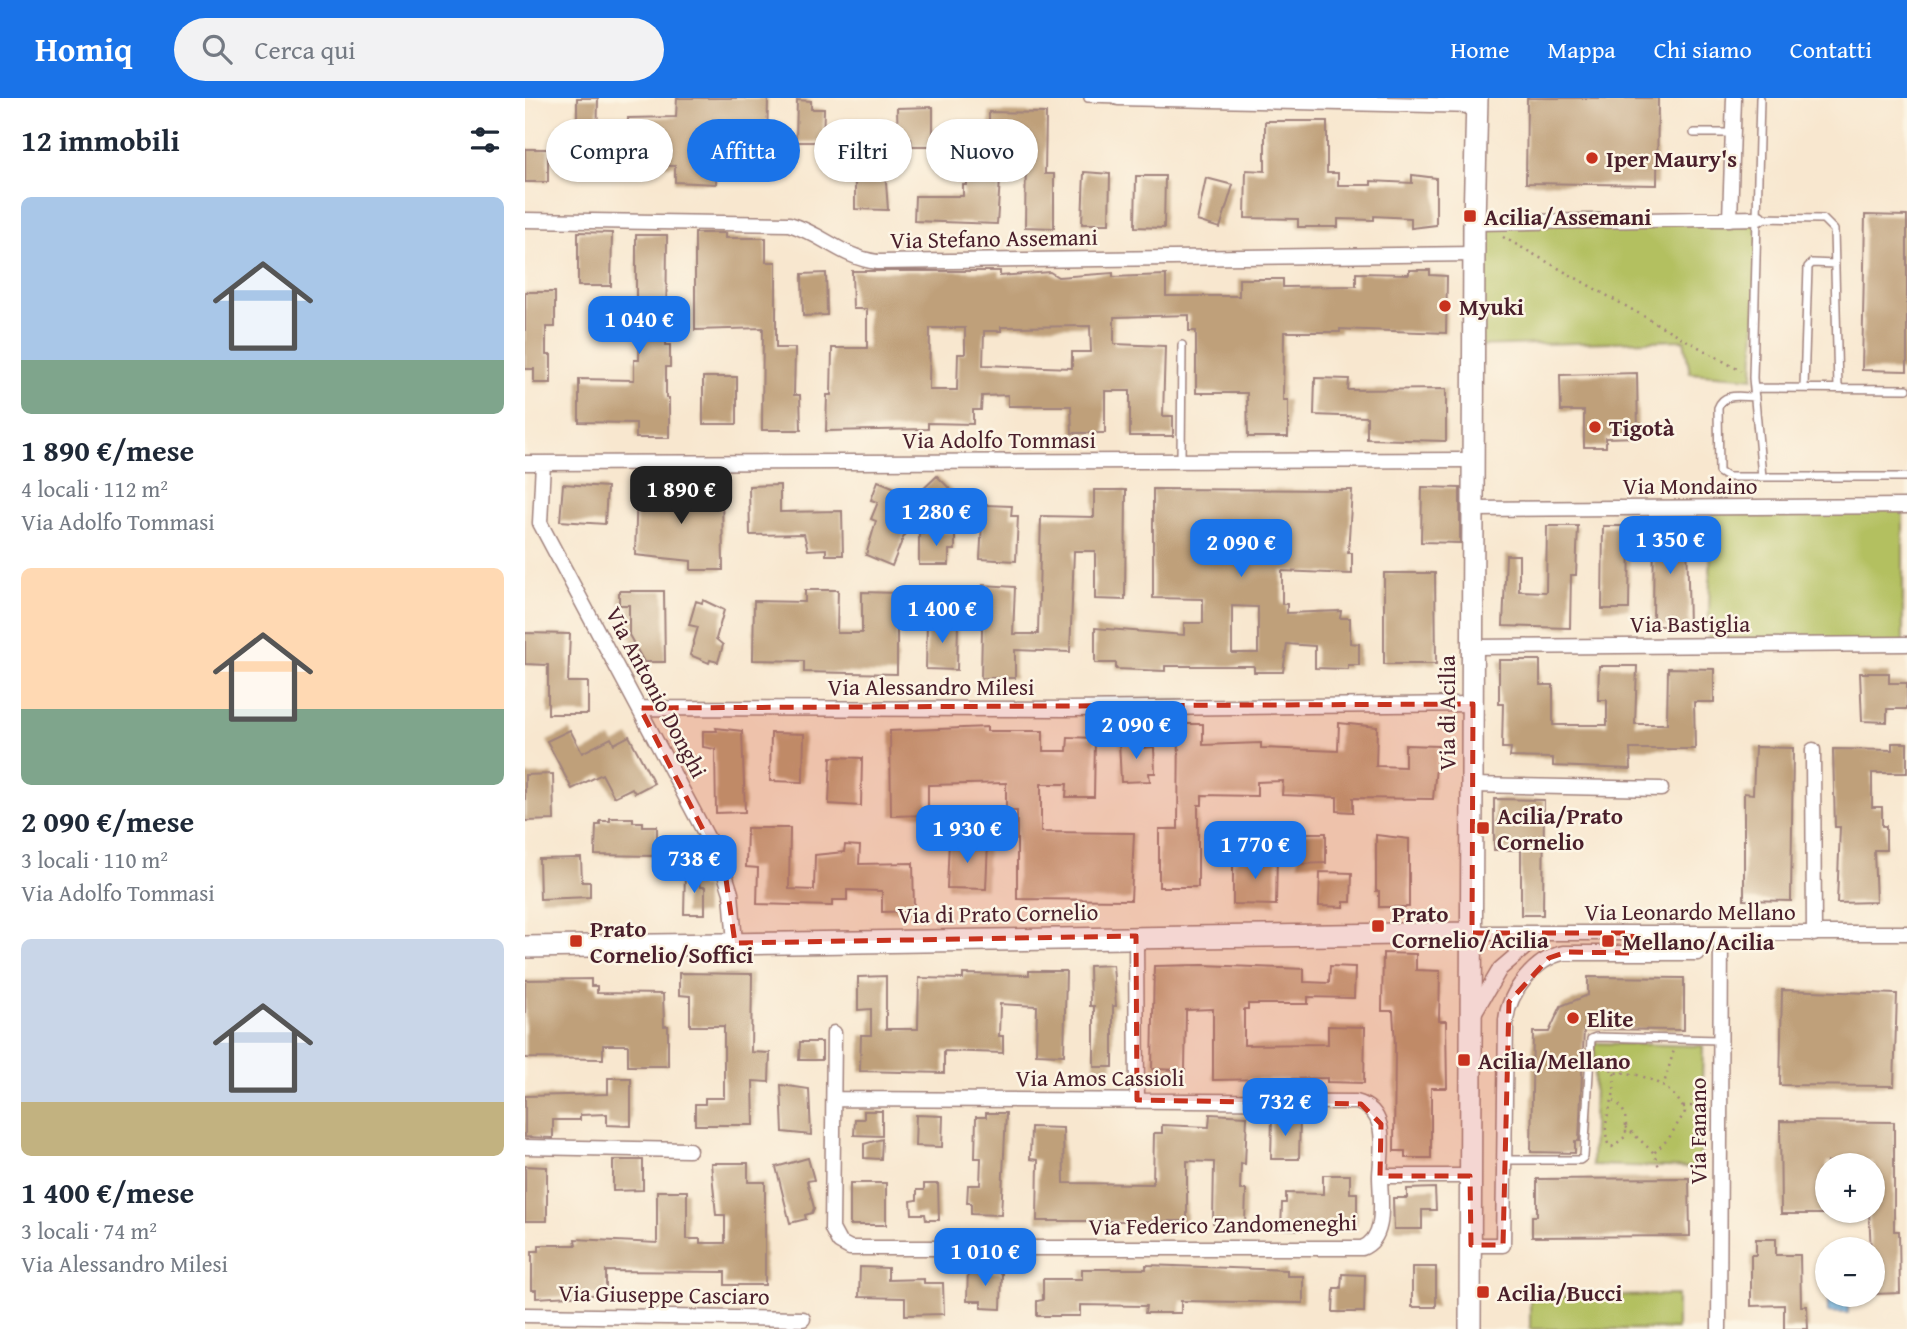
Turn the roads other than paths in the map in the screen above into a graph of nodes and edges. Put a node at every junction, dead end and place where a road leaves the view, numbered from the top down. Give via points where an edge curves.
1 (1088, 98) edge
2 (1118, 98) edge
3 (1734, 98) edge
4 (1760, 98) edge
5 (1477, 102) edge
6 (1694, 133) dead end
7 (1734, 133) junction
8 (1759, 218) junction
9 (1730, 219) junction
10 (525, 220) edge
11 (1483, 223) junction
12 (1474, 254) junction
13 (1835, 264) junction
14 (1182, 345) dead end
15 (1804, 387) junction
16 (1754, 388) junction
17 (1838, 388) junction
18 (1907, 388) edge
19 (1755, 397) junction
20 (1473, 460) junction
21 (1181, 461) junction
22 (525, 463) edge
23 (543, 463) junction
24 (1762, 477) junction
25 (1907, 477) edge
26 (1907, 506) edge
27 (1474, 509) junction
28 (1907, 644) edge
29 (1473, 647) junction
30 (1473, 704) junction
31 (640, 708) junction
32 (1813, 750) dead end
33 (1472, 785) junction
34 (1661, 789) dead end
35 (1472, 933) junction
36 (1542, 933) junction
37 (1633, 933) junction
38 (1907, 933) edge
39 (1721, 934) junction
40 (1814, 934) junction
41 (1136, 936) junction
42 (735, 943) junction
43 (525, 947) edge
44 (1633, 953) junction
45 (1698, 953) dead end
46 (1472, 1016) junction
47 (835, 1033) dead end
48 (1720, 1040) junction
49 (835, 1099) junction
50 (1137, 1100) junction
51 (525, 1147) edge
52 (689, 1150) dead end
53 (1504, 1160) junction
54 (1380, 1176) junction
55 (1470, 1176) junction
56 (1471, 1245) junction
57 (525, 1315) edge
58 (803, 1320) dead end
59 (1470, 1329) edge
60 (1719, 1329) edge

1 - 2 lane
2 - 5 street
3 - 7 street
4 - 8 lane
5 - 11 street, Via di Acilia
6 - 7 lane
7 - 9 street
8 - 9 street
8 - 13 lane via 1829,222 1834,230
8 - 16 lane
9 - 11 street
10 - 12 street, Via Stefano Assemani via 789,223 810,230 855,259 877,262
11 - 12 street, Via di Acilia
12 - 20 street, Via di Acilia
13 - 15 lane via 1812,263 1808,267
13 - 17 lane
14 - 21 lane
15 - 16 lane
15 - 17 lane
16 - 19 lane
17 - 18 lane
19 - 24 lane
19 - 24 lane via 1721,400 1719,472 1727,477
20 - 21 street, Via Adolfo Tommasi
20 - 27 street, Via di Acilia
21 - 23 street, Via Adolfo Tommasi
22 - 23 street, Via Adolfo Tommasi
23 - 31 street, Via Antonio Donghi via 540,523
24 - 25 lane
26 - 27 street, Via Mondaino
27 - 29 street, Via di Acilia
28 - 29 street, Via Bastiglia
29 - 30 street, Via di Acilia
30 - 31 street, Via Alessandro Milesi
30 - 33 street, Via di Acilia
31 - 42 street, Via Antonio Donghi via 725,872
32 - 40 street
33 - 34 street
33 - 35 street, Via di Acilia
35 - 36 street, Via Leonardo Mellano
35 - 41 street, Via di Prato Cornelio
35 - 46 street, Via di Acilia
36 - 37 street, Via Leonardo Mellano
36 - 46 street via 1500,969
37 - 39 street, Via Leonardo Mellano
37 - 44 street
38 - 40 street, Via Leonardo Mellano
39 - 40 street, Via Leonardo Mellano
39 - 48 street, Via Fanano
41 - 42 street, Via di Prato Cornelio
41 - 50 street
42 - 43 street, Via di Prato Cornelio
44 - 45 street
44 - 53 street via 1558,954 1541,964 1513,995 1506,1020
46 - 55 street, Via di Acilia
47 - 49 street, Via Federico Zandomeneghi
48 - 53 lane via 1591,1040 1584,1157
48 - 60 street, Via Fanano
49 - 50 street, Via Amos Cassioli
49 - 54 street, Via Federico Zandomeneghi via 833,1233 850,1248 1362,1248 1373,1243 1379,1232
50 - 54 street, Via Amos Cassioli via 1361,1104 1381,1124
51 - 52 street
53 - 56 street via 1503,1245
54 - 55 street
55 - 56 street, Via di Acilia
56 - 59 street, Via di Acilia
57 - 58 street, Via Giuseppe Casciaro

